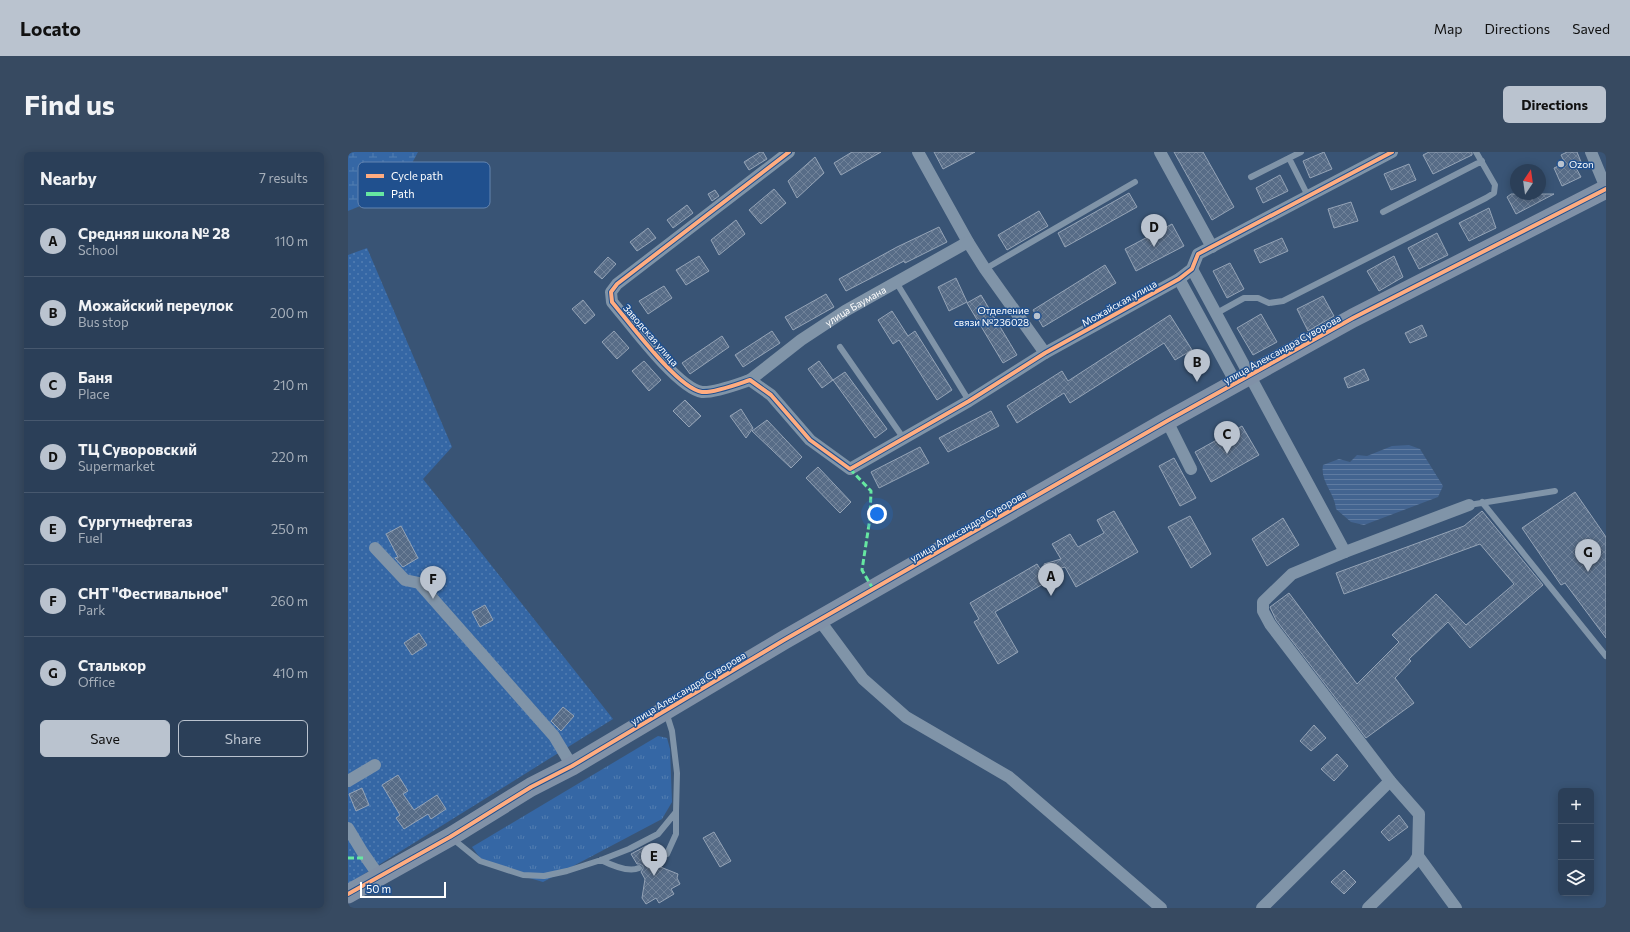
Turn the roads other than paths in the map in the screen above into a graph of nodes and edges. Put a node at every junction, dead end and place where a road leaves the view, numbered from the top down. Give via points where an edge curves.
1 (789, 152) edge
2 (918, 152) edge
3 (1160, 152) edge
4 (1301, 152) edge
5 (1392, 152) edge
6 (1476, 152) edge
7 (1591, 152) edge
8 (1289, 158) junction
9 (1482, 161) junction
10 (1251, 177) dead end
11 (1135, 182) dead end
12 (1606, 188) edge
13 (1308, 196) junction
14 (1383, 212) dead end
15 (968, 242) junction
16 (1212, 246) junction
17 (985, 269) junction
18 (1192, 270) junction
19 (1179, 279) junction
20 (896, 282) junction
21 (1215, 314) junction
22 (840, 347) dead end
23 (1045, 353) junction
24 (1242, 379) junction
25 (750, 380) junction
26 (969, 401) junction
27 (1167, 420) junction
28 (904, 438) junction
29 (1191, 469) dead end
30 (1555, 491) dead end
31 (1482, 502) junction
32 (1468, 504) joint
33 (375, 548) dead end
34 (1345, 552) junction
35 (820, 621) junction
36 (1606, 656) edge
37 (666, 710) junction
38 (374, 765) dead end
39 (572, 766) junction
40 (1390, 780) junction
41 (348, 782) edge
42 (676, 812) junction
43 (348, 828) edge
44 (450, 837) junction
45 (1418, 856) junction
46 (601, 860) junction
47 (654, 860) dead end
48 (639, 868) dead end
49 (379, 876) junction
50 (348, 894) edge
51 (1161, 908) edge
52 (1262, 908) edge
53 (1368, 908) edge
54 (1456, 908) edge

1 - 25 street, Заводская улица via 617,284 612,292 612,302 660,360 683,382 702,392 724,389
2 - 15 street
3 - 16 street
4 - 8 lane
5 - 13 street, Можайская улица
6 - 9 lane
7 - 12 street
8 - 10 lane
8 - 13 lane
9 - 14 lane
9 - 21 lane via 1495,185 1494,193 1486,198 1283,301 1269,303 1258,298 1244,298
11 - 17 lane
12 - 24 main road, улица Александра Суворова via 1353,318
13 - 16 street, Можайская улица
15 - 17 street
15 - 20 street, улица Баумана
16 - 18 street, Можайская улица via 1198,254
17 - 23 street
18 - 19 street, Можайская улица
18 - 21 street
19 - 23 street, Можайская улица
19 - 24 street
20 - 25 street, улица Баумана via 801,340
20 - 26 lane
21 - 24 street
22 - 28 lane
23 - 26 street, Можайская улица
24 - 27 main road, улица Александра Суворова
24 - 34 street
25 - 28 street, Можайская улица via 771,395 810,440 850,470
26 - 28 street, Можайская улица
27 - 29 street
27 - 35 main road, улица Александра Суворова
30 - 31 lane
31 - 32 lane
31 - 36 lane
32 - 34 street
33 - 39 street via 405,580 419,583 554,736
34 - 40 street via 1292,574 1263,602 1262,611
35 - 37 main road, улица Александра Суворова
35 - 51 street via 863,679 906,718 1008,776
37 - 39 main road, улица Александра Суворова
37 - 42 lane via 672,730 677,773
38 - 41 street
39 - 44 main road, улица Александра Суворова via 531,787
40 - 45 street via 1419,814
40 - 52 street
42 - 46 lane via 658,834 630,849
42 - 47 lane via 676,834 667,854
43 - 49 street
44 - 46 lane via 480,861 523,875 544,876
44 - 49 main road, улица Александра Суворова
45 - 53 street
45 - 54 street
46 - 48 lane via 614,866 634,870
49 - 50 main road, улица Александра Суворова

